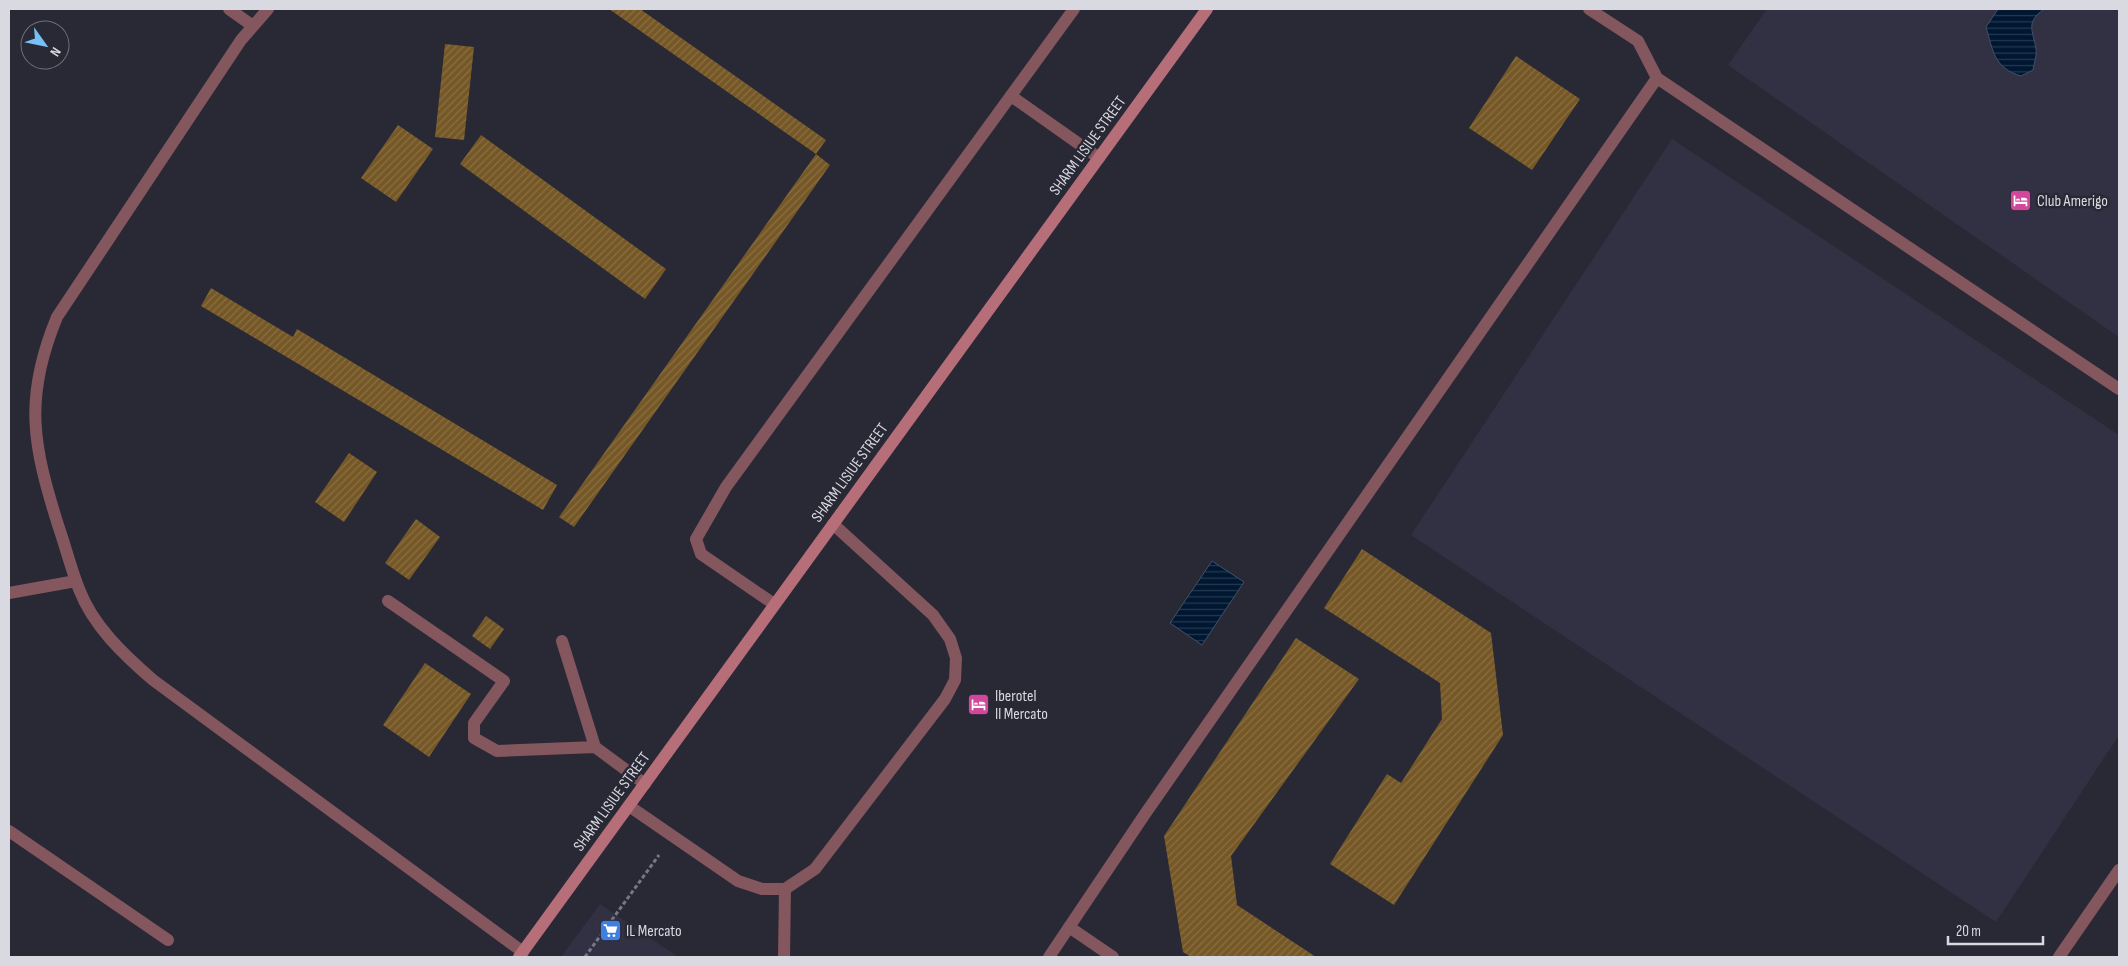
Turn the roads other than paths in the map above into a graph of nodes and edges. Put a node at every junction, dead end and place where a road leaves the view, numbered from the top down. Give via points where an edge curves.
1 (229, 9) edge
2 (268, 9) edge
3 (1074, 9) edge
4 (1207, 9) edge
5 (1589, 9) edge
6 (253, 26) junction
7 (1657, 78) junction
8 (1012, 96) junction
9 (1099, 158) junction
10 (2119, 389) edge
11 (833, 524) junction
12 (76, 580) junction
13 (9, 593) edge
14 (388, 601) dead end
15 (774, 604) junction
16 (562, 641) dead end
17 (595, 747) junction
18 (645, 784) junction
19 (629, 806) junction
20 (9, 831) edge
21 (2119, 870) edge
22 (785, 889) junction
23 (1069, 927) junction
24 (168, 940) dead end
25 (521, 954) edge
26 (784, 957) edge
27 (1049, 957) edge
28 (1113, 957) edge
29 (2059, 957) edge

1 - 6 street
2 - 6 street
3 - 8 street
4 - 9 street, SHARM LISIUE STREET
5 - 7 street via 1638,41
6 - 12 street via 56,317 47,340 36,392 37,450
7 - 10 street
7 - 23 street
8 - 9 street
8 - 15 street via 726,487 696,539 701,554
9 - 11 street, SHARM LISIUE STREET
11 - 15 street, SHARM LISIUE STREET
11 - 22 street via 933,615 950,639 956,658 955,680 945,700 815,869
12 - 13 street
12 - 25 street via 90,610 128,659
14 - 17 street via 504,681 474,723 474,738 497,751
15 - 18 street, SHARM LISIUE STREET
16 - 17 street
17 - 18 street
18 - 19 street, SHARM LISIUE STREET
19 - 22 street via 738,881 762,889
19 - 25 street, SHARM LISIUE STREET
20 - 24 street
21 - 29 street
22 - 26 street
23 - 27 street
23 - 28 street

